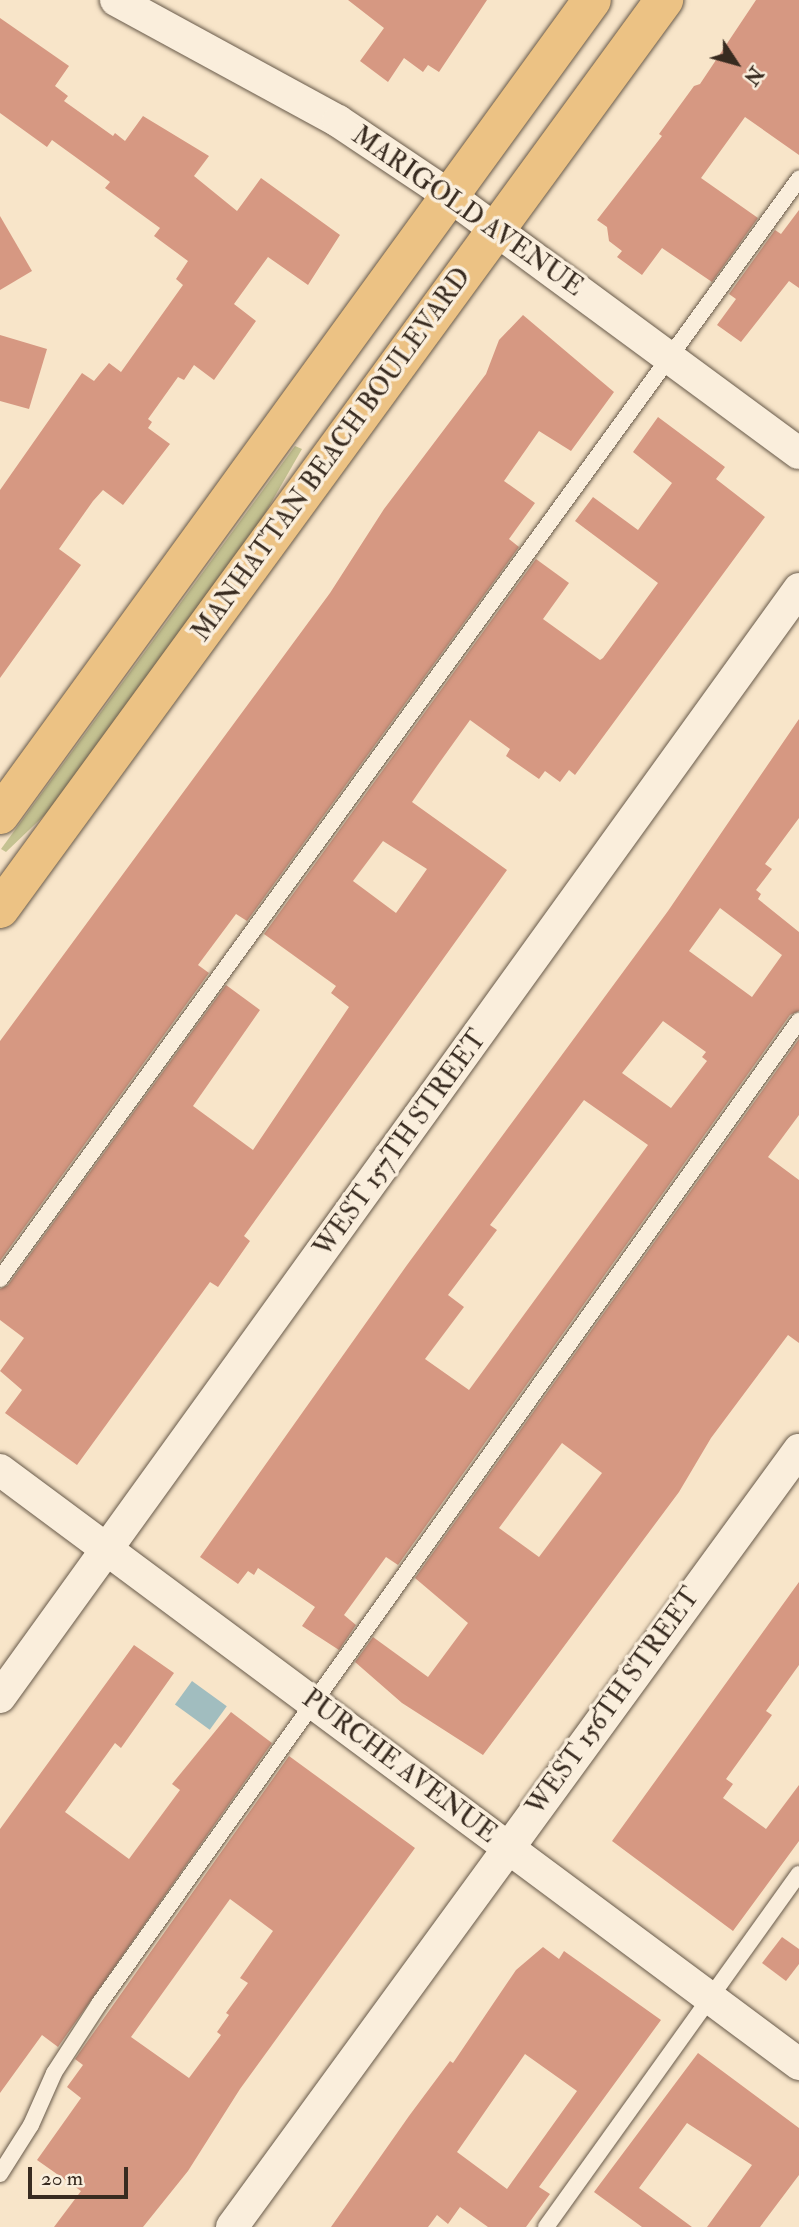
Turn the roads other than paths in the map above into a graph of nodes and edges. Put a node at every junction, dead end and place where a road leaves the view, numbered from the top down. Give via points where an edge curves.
1 (116, 0) edge
2 (592, 0) edge
3 (664, 0) edge
4 (799, 178) edge
5 (450, 195) junction
6 (496, 230) junction
7 (669, 357) junction
8 (799, 453) edge
9 (799, 589) edge
10 (0, 815) edge
11 (0, 909) edge
12 (799, 1021) edge
13 (0, 1279) edge
14 (799, 1450) edge
15 (0, 1470) edge
16 (110, 1551) junction
17 (0, 1697) edge
18 (313, 1703) junction
19 (508, 1847) junction
20 (799, 1874) edge
21 (709, 1997) junction
22 (799, 2063) edge
23 (0, 2174) edge
24 (232, 2227) edge
25 (546, 2227) edge

1 - 5 street, MARIGOLD AVENUE via 338,121
2 - 5 main road
3 - 6 main road, MANHATTAN BEACH BOULEVARD
4 - 7 lane
5 - 6 street, MARIGOLD AVENUE
5 - 10 main road
6 - 7 street, MARIGOLD AVENUE
6 - 11 main road, MANHATTAN BEACH BOULEVARD
7 - 8 street, MARIGOLD AVENUE
7 - 13 lane
9 - 16 street, WEST 157TH STREET
12 - 18 lane
14 - 19 street, WEST 156TH STREET
15 - 16 street, PURCHE AVENUE
16 - 17 street, WEST 157TH STREET
16 - 18 street, PURCHE AVENUE
18 - 19 street, PURCHE AVENUE
18 - 23 lane via 92,2015 54,2073 31,2125
19 - 21 street, PURCHE AVENUE
19 - 24 street, WEST 156TH STREET
20 - 21 lane
21 - 22 street, PURCHE AVENUE
21 - 25 lane

